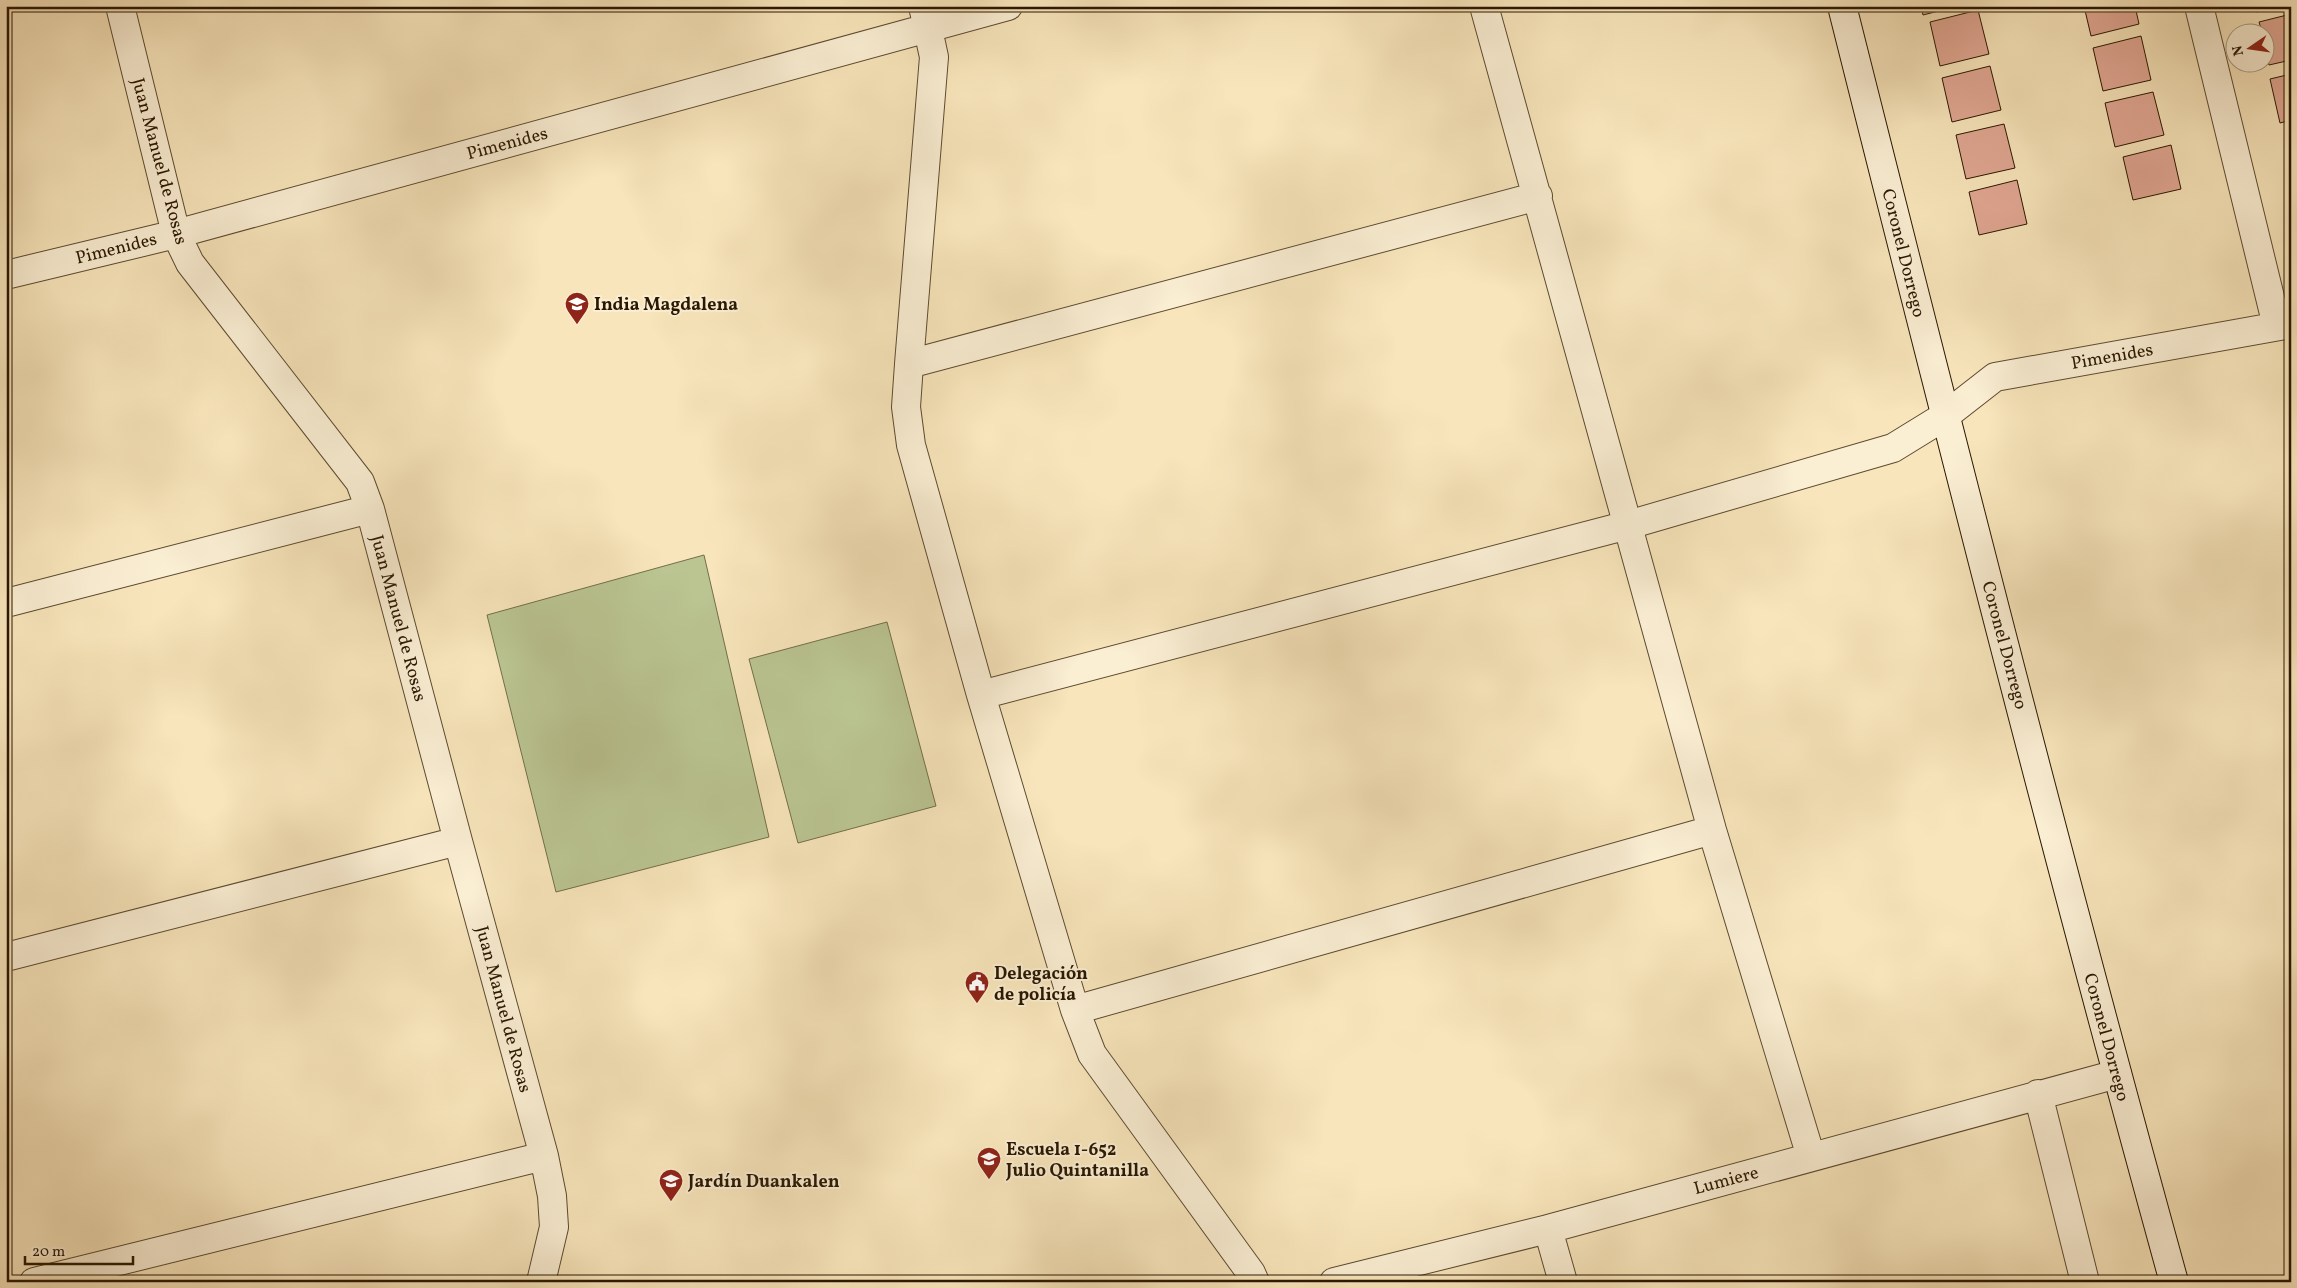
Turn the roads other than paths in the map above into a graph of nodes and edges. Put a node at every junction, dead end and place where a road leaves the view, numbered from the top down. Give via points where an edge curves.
1 (120, 6) edge
2 (1008, 6) edge
3 (1484, 6) edge
4 (1842, 6) edge
5 (2199, 6) edge
6 (926, 17) edge
7 (1538, 196) junction
8 (176, 234) junction
9 (6, 275) edge
10 (2284, 325) edge
11 (908, 364) junction
12 (1945, 416) junction
13 (370, 509) junction
14 (1628, 525) junction
15 (6, 603) edge
16 (981, 695) junction
17 (1712, 830) junction
18 (458, 840) junction
19 (6, 957) edge
20 (1075, 1010) junction
21 (2116, 1074) junction
22 (2038, 1094) junction
23 (544, 1156) junction
24 (1811, 1157) junction
25 (1548, 1229) junction
26 (34, 1282) edge
27 (541, 1282) edge
28 (1255, 1282) edge
29 (1334, 1282) edge
30 (1562, 1282) edge
31 (2085, 1282) edge
32 (2174, 1282) edge

1 - 8 street, Juan Manuel de Rosas
2 - 6 street, Pimenides
3 - 7 street
4 - 12 street, Coronel Dorrego
5 - 10 street
6 - 8 street, Pimenides
6 - 11 street via 934,57
7 - 11 street
7 - 14 street
8 - 9 street, Pimenides
8 - 13 street, Juan Manuel de Rosas via 190,262 360,482
10 - 12 street, Pimenides via 1995,377
11 - 16 street via 906,407 911,444
12 - 14 street, Pimenides via 1893,448
12 - 21 street, Coronel Dorrego
13 - 15 street
13 - 18 street, Juan Manuel de Rosas
14 - 16 street, Pimenides
14 - 17 street
16 - 20 street
17 - 20 street
17 - 24 street
18 - 19 street
18 - 23 street, Juan Manuel de Rosas
20 - 28 street via 1092,1054
21 - 22 street, Lumiere
21 - 32 street, Coronel Dorrego
22 - 24 street, Lumiere
22 - 31 street
23 - 26 street
23 - 27 street, Juan Manuel de Rosas via 554,1227
24 - 25 street, Lumiere
25 - 29 street, Lumiere
25 - 30 street

